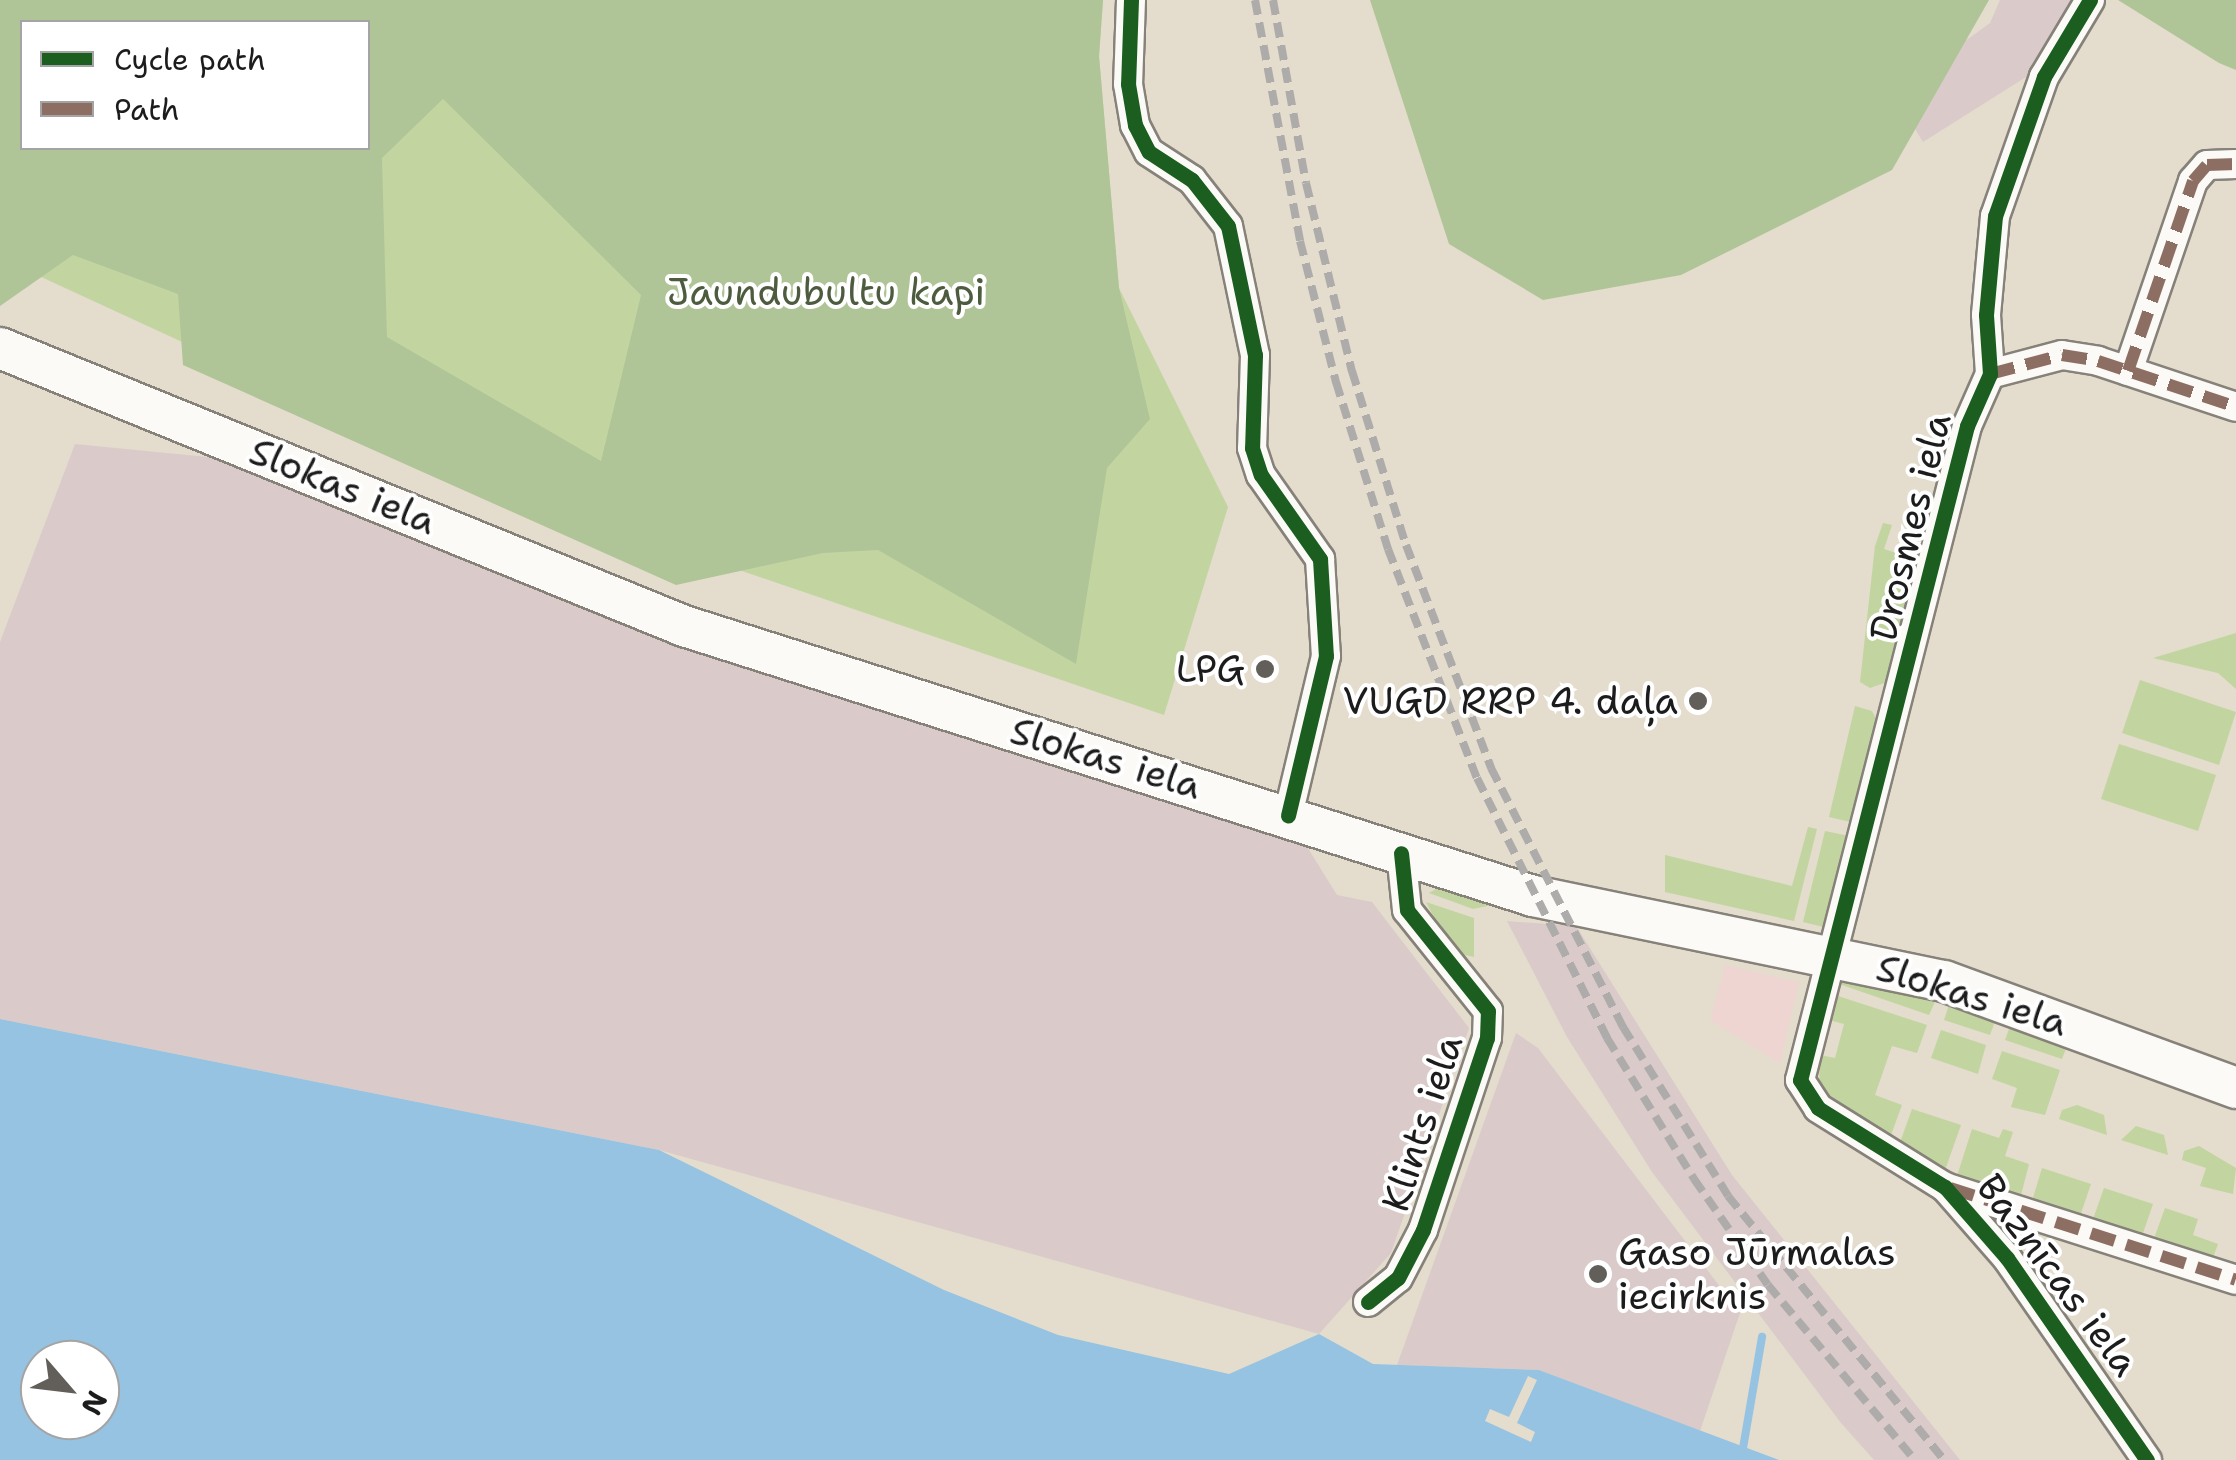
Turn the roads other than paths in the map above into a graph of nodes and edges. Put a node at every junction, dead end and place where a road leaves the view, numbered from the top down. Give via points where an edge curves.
1 (1130, 0) edge
2 (2090, 0) edge
3 (2236, 164) edge
4 (0, 348) edge
5 (2128, 371) junction
6 (1990, 374) junction
7 (2236, 407) edge
8 (1288, 816) junction
9 (1401, 853) junction
10 (1834, 955) junction
11 (1800, 1080) joint
12 (2236, 1088) edge
13 (1945, 1186) junction
14 (2236, 1280) edge
15 (1368, 1302) dead end
16 (2147, 1460) edge

1 - 8 street via 1128,84 1135,125 1149,152 1192,180 1228,226 1255,355 1252,448 1262,475 1320,559 1326,656
2 - 6 street, Drosmes iela via 2044,77 1995,216 1986,315
3 - 5 street via 2207,165 2193,181
4 - 8 main road, Slokas iela via 684,626
5 - 6 street via 2062,355
5 - 7 street
6 - 10 street, Drosmes iela via 1966,426
8 - 9 main road, Slokas iela
9 - 10 main road, Slokas iela via 1558,902
9 - 15 street, Klints iela via 1407,910 1488,1011 1487,1038 1423,1230 1398,1278
10 - 11 street, Drosmes iela
10 - 12 main road, Slokas iela via 2021,1005
11 - 13 street, Baznīcas iela via 1818,1108
13 - 14 street
13 - 16 street, Baznīcas iela via 2007,1258

